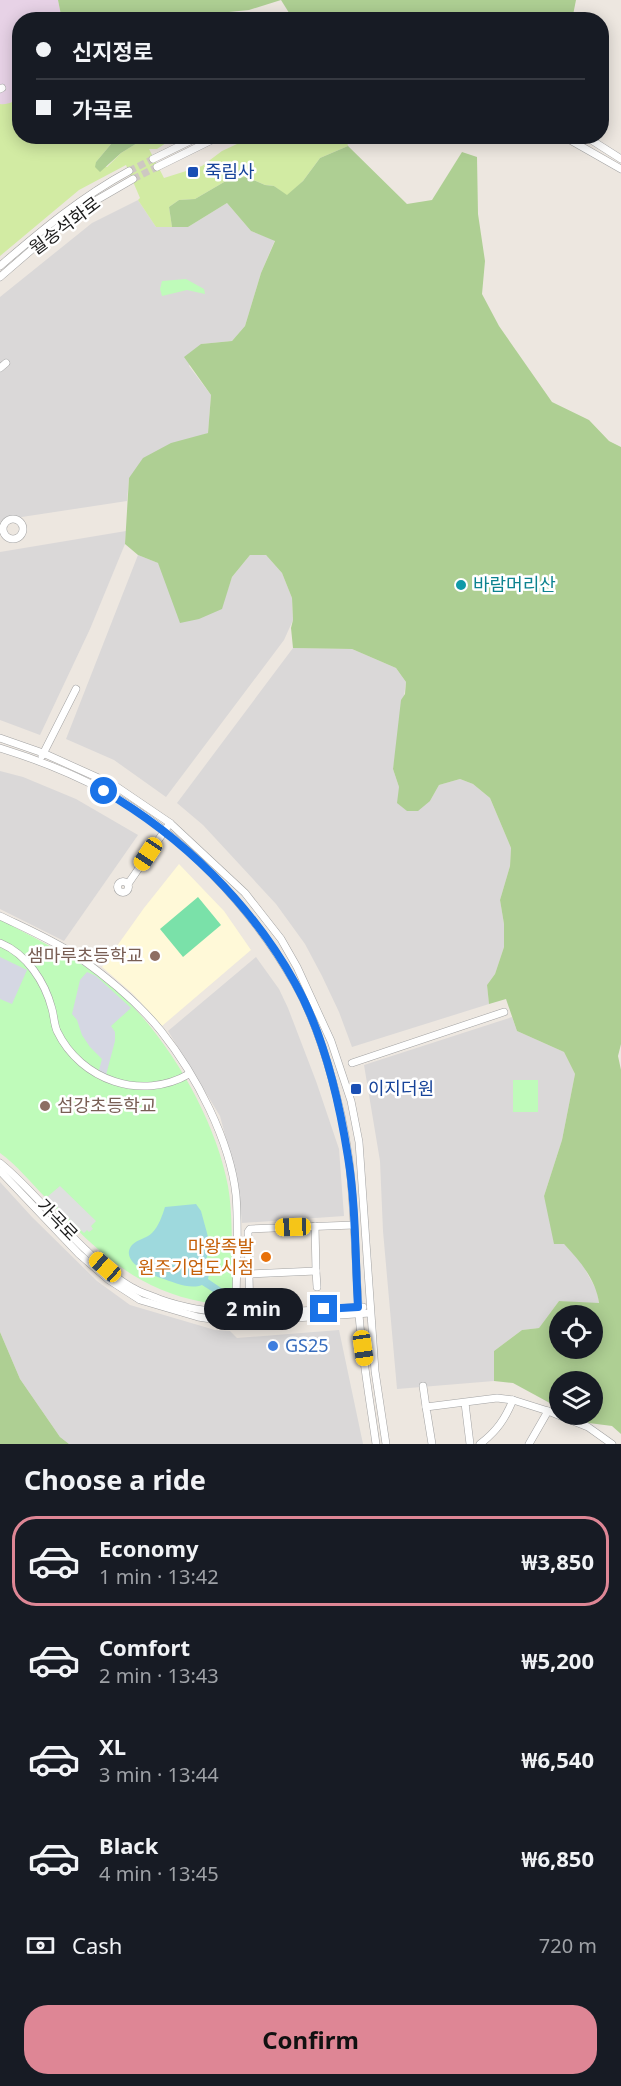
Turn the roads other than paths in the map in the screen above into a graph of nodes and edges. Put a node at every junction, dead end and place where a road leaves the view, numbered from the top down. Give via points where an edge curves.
1 (184, 144) edge
2 (204, 144) edge
3 (576, 144) edge
4 (598, 144) edge
5 (153, 159) tunnel mouth
6 (621, 159) edge
7 (157, 167) tunnel mouth
8 (621, 169) edge
9 (129, 171) tunnel mouth
10 (133, 179) tunnel mouth
11 (0, 266) edge
12 (0, 277) edge
13 (2, 526) edge
14 (2, 535) edge
15 (76, 689) dead end
16 (0, 738) edge
17 (0, 748) edge
18 (43, 753) junction
19 (39, 762) junction
20 (170, 823) junction
21 (163, 831) junction
22 (128, 884) dead end
23 (0, 915) edge
24 (0, 943) edge
25 (504, 1012) dead end
26 (352, 1062) dead end
27 (189, 1074) junction
28 (0, 1163) edge
29 (0, 1171) edge
30 (18, 1184) junction
31 (354, 1225) junction
32 (315, 1226) junction
33 (316, 1271) junction
34 (249, 1274) junction
35 (317, 1287) dead end
36 (236, 1309) dead end
37 (358, 1310) junction
38 (369, 1310) junction
39 (250, 1318) junction
40 (423, 1386) dead end
41 (513, 1400) junction
42 (465, 1403) junction
43 (426, 1407) junction
44 (549, 1411) joint
45 (583, 1425) edge
46 (376, 1444) edge
47 (386, 1444) edge
48 (432, 1444) edge
49 (471, 1444) edge
50 (480, 1444) edge
51 (529, 1444) edge
52 (612, 1444) edge

1 - 5 street
2 - 7 street
3 - 8 street
4 - 6 street
9 - 11 street, 월송석화로 via 65,211
10 - 12 street, 월송석화로 via 65,221
13 - 14 street
13 - 14 street via 14,519 22,527 22,534 17,539
15 - 18 street
16 - 18 street
17 - 19 street
18 - 19 street
18 - 20 street via 114,785
19 - 21 street via 104,791
20 - 21 street
20 - 38 street via 233,880 266,917 324,1022 351,1101 359,1143
21 - 22 street
21 - 31 street via 236,900 295,984 314,1027 335,1093 349,1159
23 - 27 street via 79,957 106,977 160,1030
24 - 27 street via 26,960 38,975 48,994 56,1029 77,1058 98,1074 129,1087 160,1086
25 - 26 street
27 - 36 street via 212,1112 236,1195
28 - 30 street, 가곡로
29 - 30 street, 가곡로
30 - 39 street, 가곡로 via 87,1251 135,1289 176,1305
31 - 32 street
31 - 37 street
32 - 33 street
32 - 34 street via 250,1229
33 - 34 street
33 - 35 street
34 - 39 street
37 - 38 street, 가곡로
37 - 39 street, 가곡로
37 - 46 street
38 - 47 street
40 - 43 street
41 - 42 street
41 - 44 street
41 - 50 street via 495,1433
42 - 43 street
42 - 49 street
43 - 48 street
44 - 51 street
45 - 52 street

